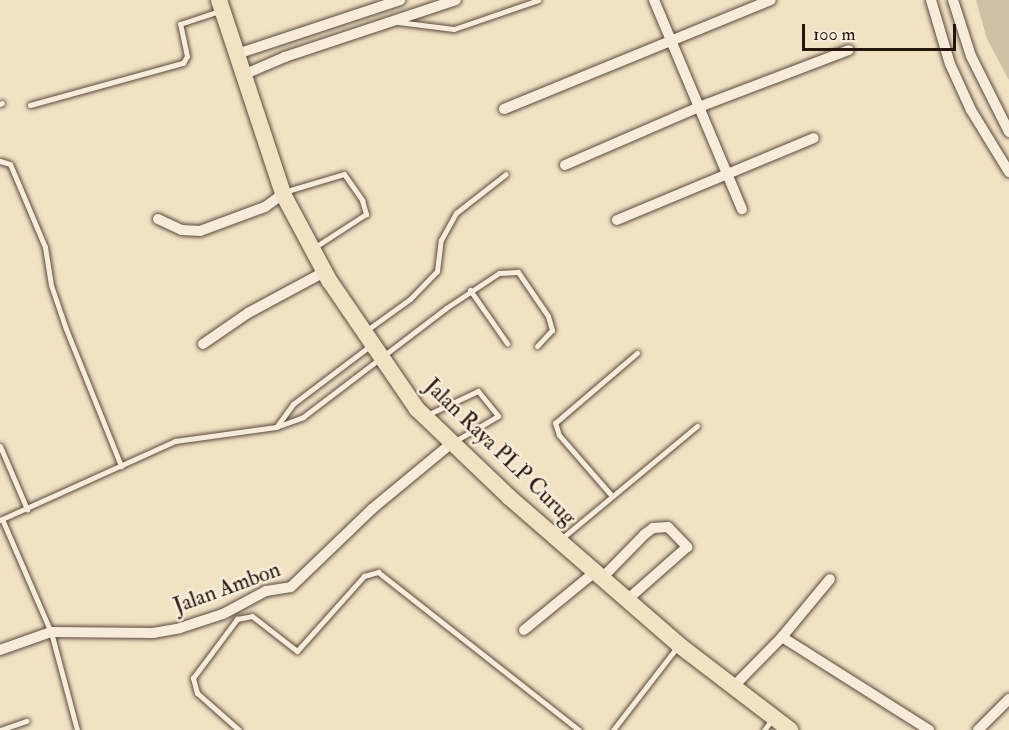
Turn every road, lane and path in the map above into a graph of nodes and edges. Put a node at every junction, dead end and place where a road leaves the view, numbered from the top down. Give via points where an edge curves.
1 (400, 0) edge
2 (456, 0) edge
3 (538, 0) edge
4 (771, 0) edge
5 (931, 0) edge
6 (953, 0) edge
7 (658, 1) edge
8 (221, 5) edge
9 (391, 21) junction
10 (279, 40) junction
11 (670, 41) junction
12 (849, 50) dead end
13 (237, 54) junction
14 (285, 57) junction
15 (243, 75) junction
16 (30, 105) dead end
17 (699, 106) junction
18 (504, 109) dead end
19 (1009, 132) edge
20 (814, 138) dead end
21 (0, 161) edge
22 (565, 165) dead end
23 (1009, 172) edge
24 (728, 173) junction
25 (506, 174) dead end
26 (282, 192) junction
27 (742, 209) dead end
28 (158, 219) dead end
29 (617, 220) dead end
30 (310, 247) junction
31 (324, 272) junction
32 (470, 290) junction
33 (507, 343) dead end
34 (204, 344) dead end
35 (371, 345) junction
36 (537, 346) dead end
37 (637, 353) dead end
38 (422, 413) junction
39 (697, 426) dead end
40 (276, 427) junction
41 (453, 442) junction
42 (0, 446) edge
43 (121, 466) junction
44 (612, 496) junction
45 (27, 509) junction
46 (1, 520) edge
47 (559, 540) junction
48 (600, 574) junction
49 (830, 579) dead end
50 (628, 599) junction
51 (524, 630) dead end
52 (51, 632) junction
53 (782, 637) junction
54 (679, 645) junction
55 (0, 650) edge
56 (735, 686) junction
57 (1009, 699) edge
58 (26, 721) dead end
59 (769, 724) edge
60 (984, 728) edge
61 (0, 730) edge
62 (77, 730) edge
63 (239, 730) edge
64 (579, 730) edge
65 (613, 730) edge
66 (790, 730) edge
67 (929, 730) edge

1 - 10 street
2 - 9 street
3 - 9 lane via 454,29
4 - 11 street
5 - 23 street via 950,64 971,110
6 - 19 street via 971,56
7 - 11 street
8 - 13 main road, Jalan Raya PLP Curug
8 - 16 lane via 180,24 187,56 183,63
9 - 14 street
10 - 13 street
10 - 14 street
11 - 17 street
11 - 18 street
12 - 17 street
13 - 15 main road, Jalan Raya PLP Curug
14 - 15 street
15 - 26 main road, Jalan Raya PLP Curug
17 - 22 street
17 - 24 street
20 - 24 street
21 - 43 lane via 10,164 45,248 51,285 66,329
24 - 27 street
24 - 29 street
25 - 35 lane via 456,213 441,240 436,271
26 - 28 street via 265,207 200,231 182,230
26 - 30 main road, Jalan Raya PLP Curug
26 - 30 lane via 344,174 362,200 366,214 317,247
30 - 31 main road, Jalan Raya PLP Curug
31 - 34 street via 248,313
31 - 35 main road, Jalan Raya PLP Curug
32 - 33 lane
32 - 35 lane
32 - 36 lane via 499,273 518,272 552,325 550,335
35 - 38 main road, Jalan Raya PLP Curug
35 - 40 lane via 293,404
35 - 40 lane via 303,417
37 - 44 lane via 555,423 559,435
38 - 41 main road, Jalan Raya PLP Curug
38 - 41 lane via 436,414 478,391 498,416
39 - 44 lane
40 - 43 lane via 190,436
41 - 47 main road, Jalan Raya PLP Curug
41 - 52 street, Jalan Ambon via 372,509 291,587 266,591 223,614 180,628 153,633
42 - 45 lane
43 - 45 lane
44 - 47 lane
45 - 46 lane
46 - 52 lane
47 - 48 main road, Jalan Raya PLP Curug
48 - 50 main road, Jalan Raya PLP Curug
48 - 50 street via 653,528 668,527 687,547
48 - 51 street
49 - 53 street
50 - 54 main road, Jalan Raya PLP Curug
52 - 55 street, Jalan Ambon
52 - 62 lane
53 - 56 street
53 - 67 street
54 - 56 main road, Jalan Raya PLP Curug
54 - 65 lane
56 - 59 main road, Jalan Raya PLP Curug
57 - 60 street
58 - 61 lane
59 - 66 main road, Jalan Raya PLP Curug
63 - 64 lane via 197,693 193,678 237,619 252,616 297,651 364,576 378,572

